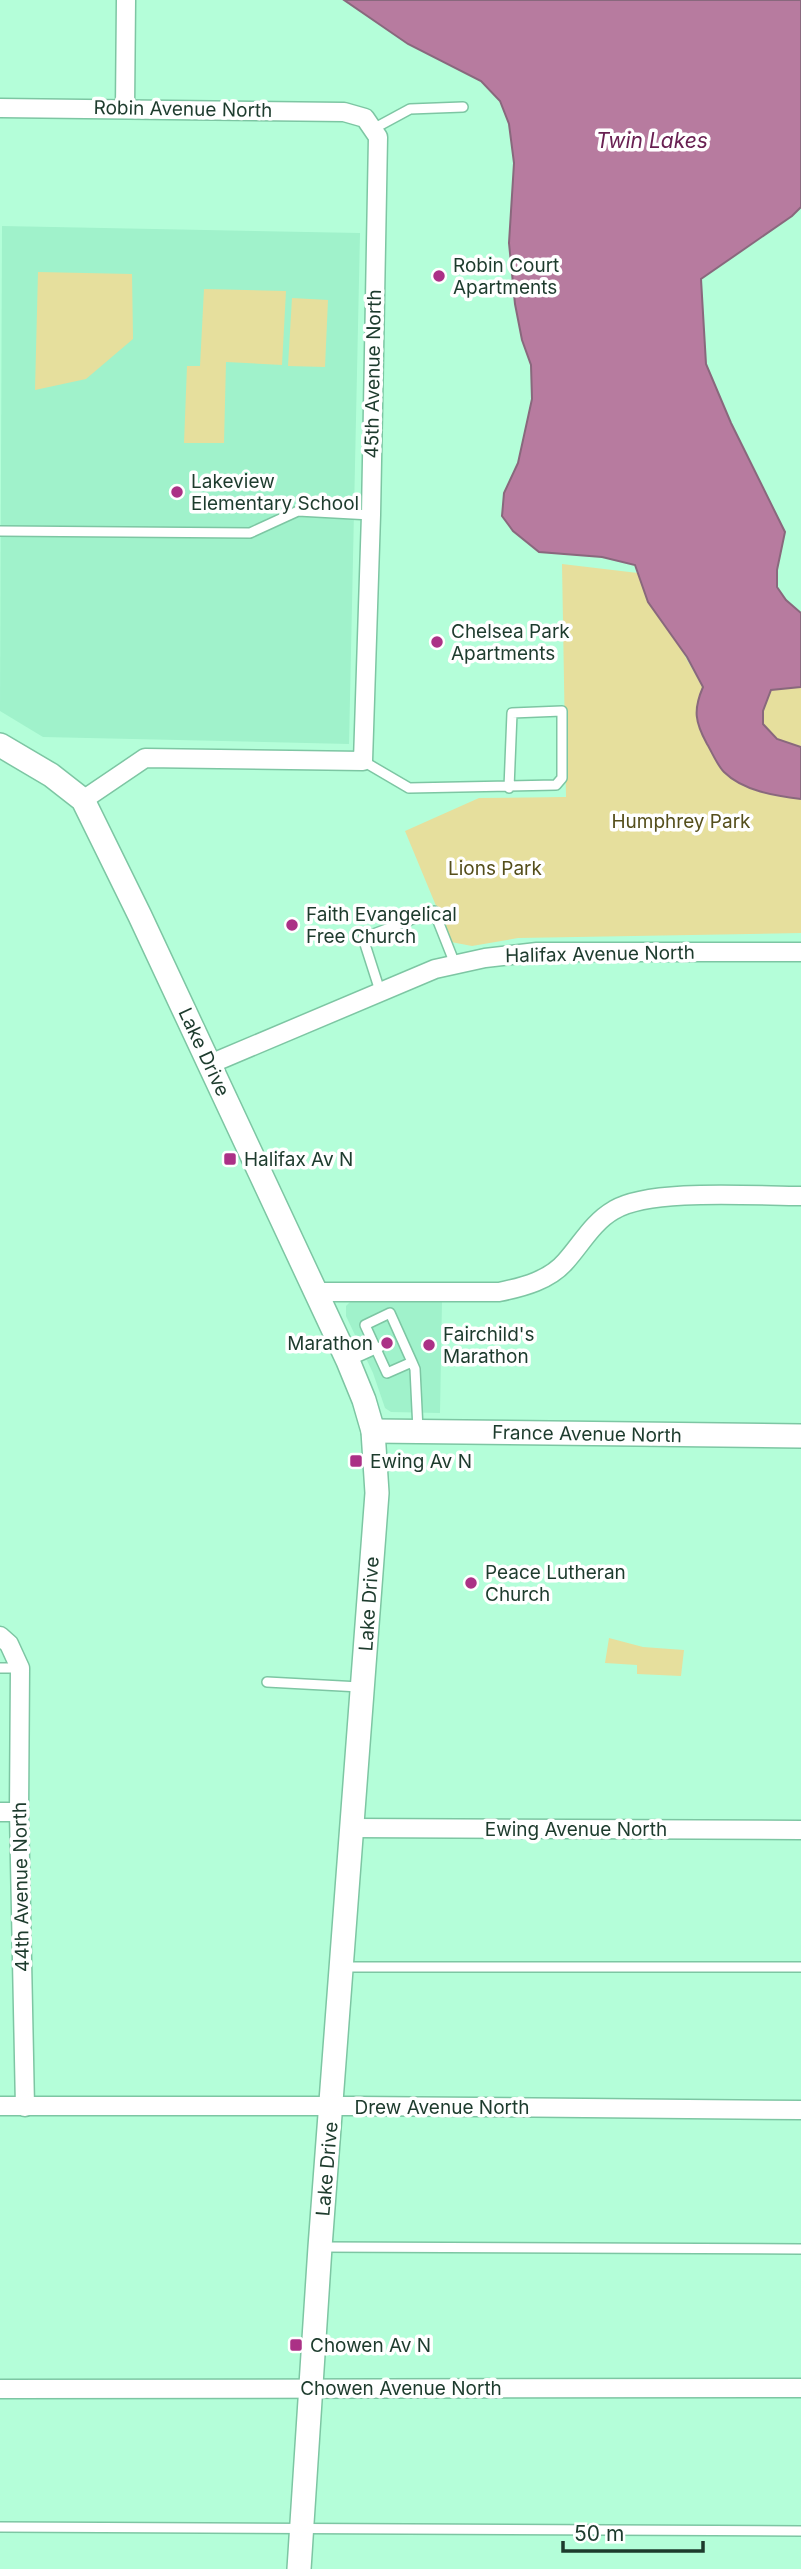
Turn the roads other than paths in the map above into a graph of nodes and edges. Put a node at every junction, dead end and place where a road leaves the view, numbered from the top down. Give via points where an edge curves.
1 (126, 0) edge
2 (463, 107) dead end
3 (0, 108) edge
4 (125, 108) junction
5 (369, 123) junction
6 (371, 515) junction
7 (0, 531) edge
8 (0, 745) edge
9 (363, 761) junction
10 (509, 788) junction
11 (83, 800) junction
12 (801, 952) edge
13 (455, 964) junction
14 (380, 991) junction
15 (210, 1064) junction
16 (801, 1196) edge
17 (387, 1291) junction
18 (314, 1292) junction
19 (390, 1313) junction
20 (378, 1348) junction
21 (348, 1361) junction
22 (412, 1362) junction
23 (373, 1431) junction
24 (418, 1431) junction
25 (801, 1436) edge
26 (0, 1636) edge
27 (0, 1668) edge
28 (20, 1668) junction
29 (267, 1682) dead end
30 (363, 1687) junction
31 (0, 1812) edge
32 (19, 1812) junction
33 (352, 1828) junction
34 (801, 1830) edge
35 (342, 1967) junction
36 (801, 1967) edge
37 (0, 2106) edge
38 (332, 2106) junction
39 (25, 2107) junction
40 (801, 2110) edge
41 (320, 2247) junction
42 (801, 2249) edge
43 (311, 2388) junction
44 (801, 2388) edge
45 (0, 2389) edge
46 (0, 2527) edge
47 (302, 2529) junction
48 (801, 2531) edge
49 (299, 2569) edge

1 - 4 street
2 - 5 lane via 410,109
3 - 4 street, Robin Avenue North
4 - 5 street, Robin Avenue North via 344,112
5 - 6 street, 45th Avenue North via 378,136
6 - 7 lane via 298,511 250,533
6 - 9 street, 45th Avenue North
8 - 11 street, Lake Drive
9 - 10 lane via 409,788
9 - 11 street via 145,758
10 - 10 lane via 556,785 562,778 562,711 512,713
11 - 15 street, Lake Drive
12 - 13 street, Halifax Avenue North via 537,952
13 - 14 street, Halifax Avenue North
13 - 14 lane via 434,911 363,938
14 - 15 street, Halifax Avenue North
15 - 18 street, Lake Drive
16 - 17 street via 639,1199 615,1209 596,1224 565,1262 523,1287 499,1292
17 - 18 street
17 - 19 lane
18 - 21 street, Lake Drive
19 - 20 lane via 365,1325
19 - 22 lane
20 - 21 lane
20 - 22 lane via 387,1373
21 - 23 street, Lake Drive
22 - 24 lane
23 - 24 street, France Avenue North
23 - 30 street, Lake Drive via 377,1493
24 - 25 street, France Avenue North
26 - 28 street
27 - 28 lane
28 - 32 street, 44th Avenue North
29 - 30 lane
30 - 33 street, Lake Drive
31 - 32 street
32 - 39 street, 44th Avenue North
33 - 34 street, Ewing Avenue North
33 - 35 street, Lake Drive
35 - 36 lane
35 - 38 street, Lake Drive
37 - 39 street, Drew Avenue North
38 - 39 street, Drew Avenue North
38 - 40 street, Drew Avenue North
38 - 41 street, Lake Drive
41 - 42 lane
41 - 43 street, Lake Drive
43 - 44 street, Chowen Avenue North
43 - 45 street, Chowen Avenue North
43 - 47 street, Lake Drive
46 - 47 lane
47 - 48 lane
47 - 49 street, Lake Drive

